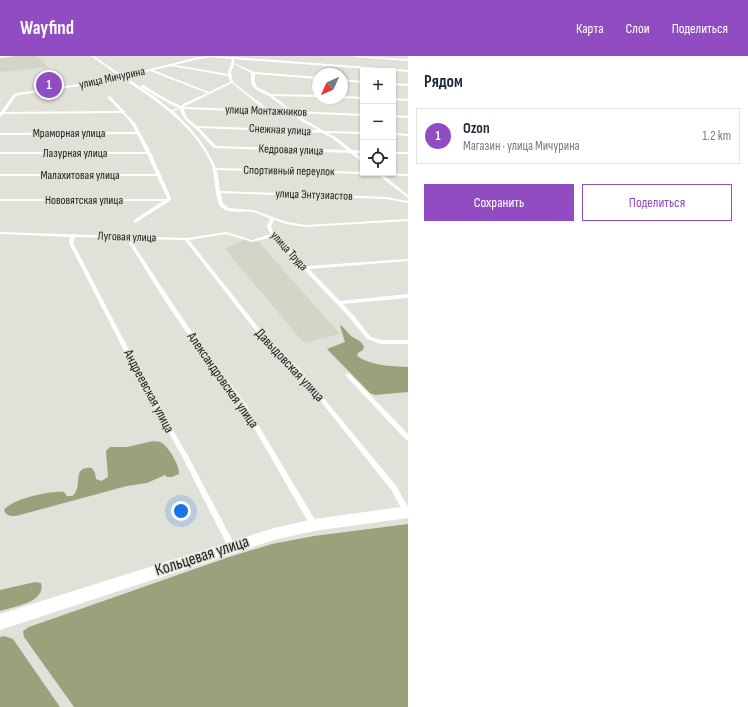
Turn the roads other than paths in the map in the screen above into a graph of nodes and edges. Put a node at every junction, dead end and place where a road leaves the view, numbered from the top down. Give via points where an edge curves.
1 (13, 56) edge
2 (92, 56) edge
3 (205, 56) edge
4 (208, 56) edge
5 (213, 56) edge
6 (355, 56) edge
7 (0, 57) edge
8 (233, 57) edge
9 (408, 60) edge
10 (233, 63) junction
11 (171, 65) junction
12 (150, 70) junction
13 (408, 72) edge
14 (253, 73) junction
15 (229, 75) junction
16 (122, 77) junction
17 (312, 78) edge
18 (348, 81) edge
19 (232, 82) junction
20 (360, 82) edge
21 (396, 84) edge
22 (408, 85) edge
23 (210, 93) junction
24 (270, 95) junction
25 (312, 96) edge
26 (109, 97) dead end
27 (348, 97) edge
28 (360, 98) edge
29 (396, 99) edge
30 (408, 100) edge
31 (182, 108) junction
32 (170, 111) junction
33 (268, 111) junction
34 (124, 112) junction
35 (294, 112) junction
36 (1, 114) edge
37 (360, 115) edge
38 (396, 116) edge
39 (408, 116) edge
40 (196, 127) junction
41 (321, 132) junction
42 (138, 133) junction
43 (360, 133) edge
44 (0, 134) edge
45 (396, 134) edge
46 (408, 135) edge
47 (220, 148) joint
48 (351, 152) junction
49 (360, 152) edge
50 (0, 153) edge
51 (149, 153) junction
52 (396, 153) edge
53 (408, 153) edge
54 (360, 159) edge
55 (215, 169) junction
56 (360, 173) edge
57 (396, 174) edge
58 (0, 175) edge
59 (159, 175) junction
60 (408, 175) edge
61 (382, 176) edge
62 (220, 192) junction
63 (408, 197) edge
64 (0, 200) edge
65 (168, 200) junction
66 (408, 202) edge
67 (274, 218) junction
68 (408, 220) edge
69 (135, 222) dead end
70 (0, 233) edge
71 (73, 235) junction
72 (274, 235) junction
73 (127, 238) junction
74 (186, 238) junction
75 (408, 260) edge
76 (304, 268) junction
77 (408, 296) edge
78 (338, 303) junction
79 (408, 342) edge
80 (348, 375) dead end
81 (408, 438) edge
82 (407, 512) edge
83 (314, 525) junction
84 (232, 547) junction
85 (0, 622) edge

1 - 7 street
2 - 16 street, улица Труда
3 - 4 street
4 - 5 street
4 - 8 street
4 - 11 street, улица Мичурина
6 - 9 street
8 - 10 street
8 - 13 street
10 - 14 street
10 - 15 street
11 - 12 street, улица Мичурина
11 - 15 street
12 - 16 street, улица Мичурина
12 - 23 street
14 - 17 street
14 - 24 street via 254,86
15 - 19 street
16 - 31 street, улица Труда
16 - 32 street, улица Труда
16 - 36 street, улица Мичурина via 15,95
18 - 20 street
19 - 23 street
19 - 33 street
21 - 22 street
23 - 31 street
24 - 25 street
24 - 35 street
26 - 34 street
27 - 28 street
29 - 30 street
31 - 32 street, улица Монтажников
31 - 33 street, улица Монтажников
31 - 40 street, улица Труда via 185,117
32 - 55 street, улица Труда via 196,137
33 - 35 street, улица Монтажников
34 - 36 street
34 - 42 street
35 - 37 street, улица Монтажников
35 - 41 street
38 - 39 street
40 - 41 street, Снежная улица
40 - 47 street, улица Труда via 213,145
41 - 43 street, Снежная улица
41 - 48 street
42 - 44 street, Мраморная улица
42 - 51 street
45 - 46 street
47 - 48 street, Кедровая улица
48 - 49 street, Кедровая улица
48 - 54 street
50 - 51 street, Лазурная улица
51 - 59 street
52 - 53 street
55 - 56 street, Спортивный переулок
55 - 62 street, улица Труда
57 - 60 street
58 - 59 street, Малахитовая улица
59 - 65 street via 168,194
61 - 63 street
62 - 66 street, улица Энтузиастов via 386,198
62 - 67 street, улица Труда via 220,202 225,208 255,212
64 - 65 street, Нововятская улица
65 - 69 street
67 - 68 street via 306,226
67 - 72 street, улица Труда via 269,228
70 - 71 street, Луговая улица
71 - 73 street, Луговая улица
71 - 84 street, Андреевская улица via 71,243
72 - 74 street, Луговая улица via 252,241 226,233
72 - 76 street, улица Труда
73 - 74 street, Луговая улица
73 - 83 street, Александровская улица via 208,360 245,408
74 - 82 street, Давыдовская улица via 267,342 296,368 391,483
75 - 76 street
76 - 78 street, улица Труда
77 - 78 street
78 - 79 street, улица Труда via 372,340
80 - 81 street
82 - 83 highway, Кольцевая улица
83 - 84 highway, Кольцевая улица
84 - 85 highway, Кольцевая улица

